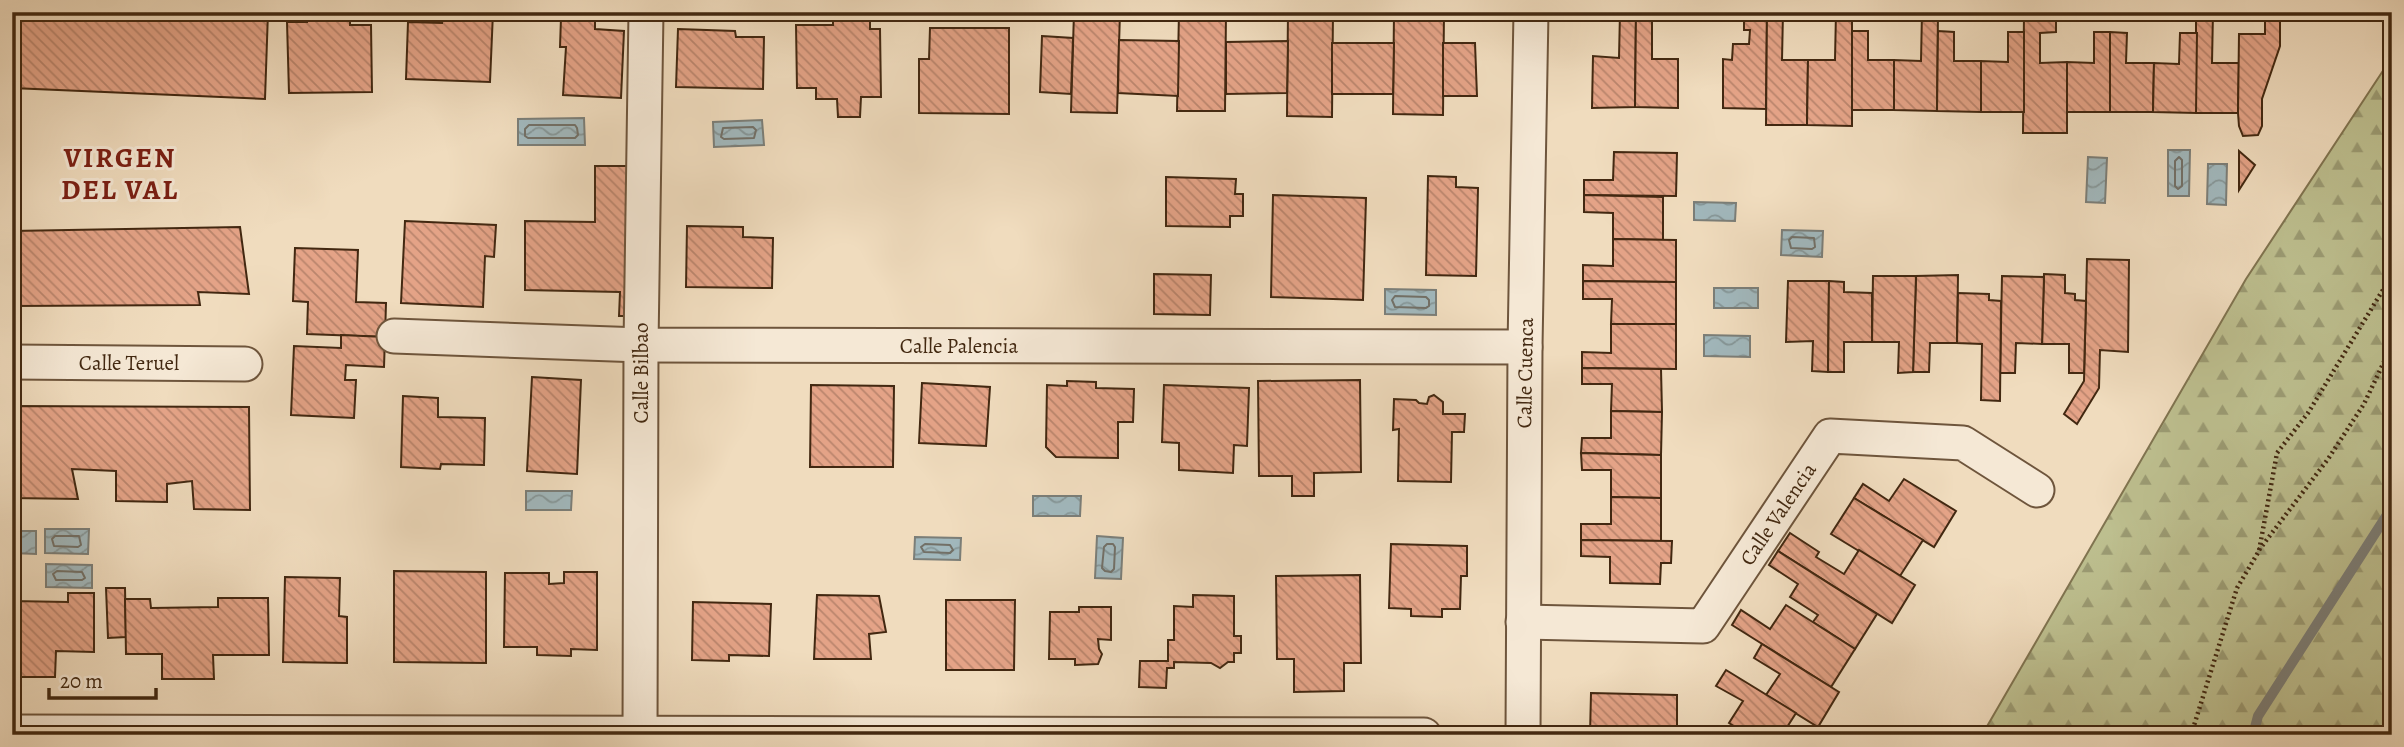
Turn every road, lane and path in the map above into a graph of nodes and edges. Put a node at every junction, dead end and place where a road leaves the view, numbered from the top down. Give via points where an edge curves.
1 (646, 12) edge
2 (1531, 12) edge
3 (2392, 275) edge
4 (394, 335) dead end
5 (640, 345) junction
6 (2392, 345) edge
7 (1525, 347) junction
8 (12, 362) edge
9 (245, 364) dead end
10 (2037, 490) dead end
11 (2259, 551) junction
12 (1523, 622) junction
13 (12, 732) edge
14 (639, 734) edge
15 (1424, 735) edge
16 (1523, 735) edge
17 (2191, 735) edge

1 - 5 street, Calle Bilbao
2 - 7 street, Calle Cuenca
3 - 11 path via 2308,412 2277,453
4 - 5 street, Calle Palencia
5 - 7 street, Calle Palencia
5 - 14 street, Calle Bilbao
6 - 11 path via 2357,415
7 - 12 street, Calle Cuenca
8 - 9 street, Calle Teruel
10 - 12 street, Calle Valencia via 1963,443 1830,436 1703,626
11 - 17 path via 2237,588
12 - 16 street, Calle Cuenca
13 - 14 street
14 - 15 street

